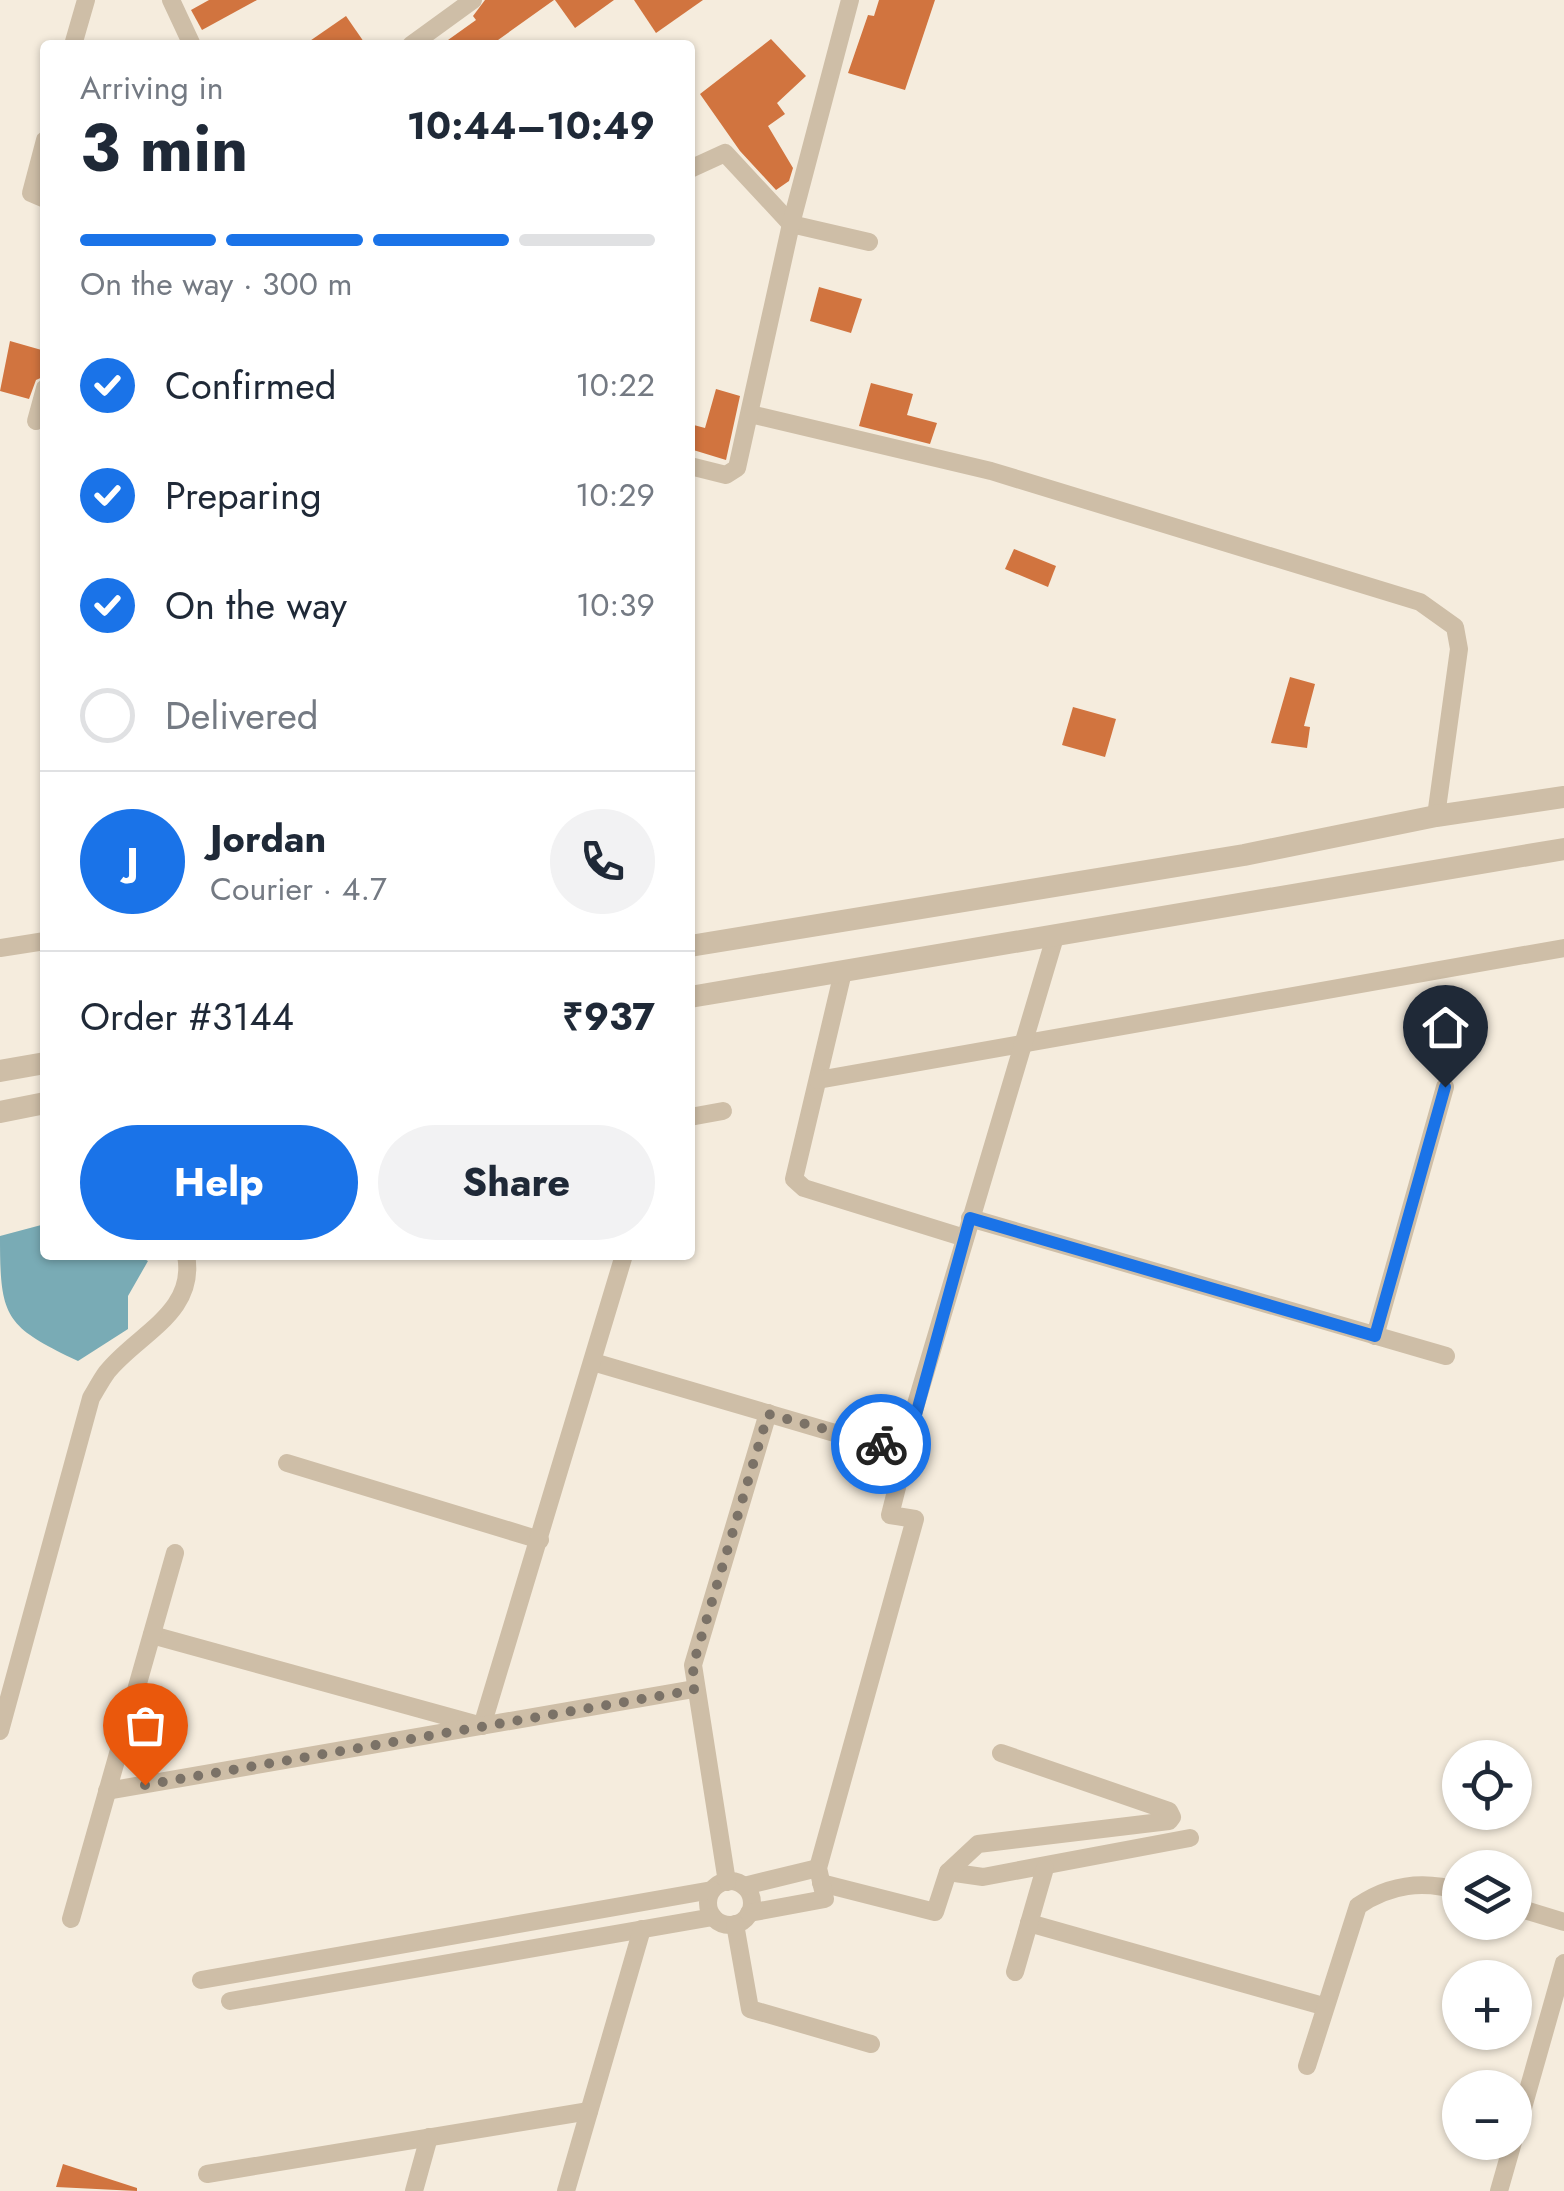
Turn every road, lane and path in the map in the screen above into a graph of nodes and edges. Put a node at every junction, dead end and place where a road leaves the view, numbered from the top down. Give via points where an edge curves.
1 (86, 0) edge
2 (171, 0) edge
3 (474, 0) edge
4 (850, 0) edge
5 (74, 40) edge
6 (190, 40) edge
7 (418, 40) edge
8 (40, 159) edge
9 (695, 166) edge
10 (40, 197) edge
11 (791, 224) junction
12 (869, 242) dead end
13 (40, 406) edge
14 (750, 414) junction
15 (36, 421) dead end
16 (695, 467) edge
17 (1564, 796) edge
18 (1436, 816) junction
19 (1564, 849) edge
20 (1055, 937) junction
21 (40, 942) edge
22 (695, 945) edge
23 (0, 948) edge
24 (1564, 948) edge
25 (843, 972) junction
26 (695, 996) edge
27 (1024, 1042) junction
28 (40, 1064) edge
29 (0, 1071) edge
30 (818, 1080) junction
31 (1445, 1087) dead end
32 (40, 1104) edge
33 (723, 1111) dead end
34 (0, 1112) edge
35 (695, 1115) edge
36 (970, 1218) junction
37 (965, 1238) junction
38 (186, 1260) edge
39 (623, 1260) edge
40 (1375, 1336) junction
41 (1446, 1356) dead end
42 (593, 1362) junction
43 (768, 1414) junction
44 (914, 1422) junction
45 (287, 1464) dead end
46 (540, 1540) junction
47 (175, 1553) dead end
48 (152, 1635) junction
49 (694, 1690) junction
50 (482, 1726) junction
51 (0, 1731) edge
52 (1001, 1754) dead end
53 (107, 1791) junction
54 (1190, 1838) dead end
55 (1045, 1868) junction
56 (948, 1872) junction
57 (820, 1875) junction
58 (1442, 1885) edge
59 (727, 1886) junction
60 (1532, 1913) edge
61 (713, 1917) junction
62 (742, 1918) junction
63 (70, 1920) dead end
64 (1029, 1922) junction
65 (1564, 1922) edge
66 (642, 1929) junction
67 (1564, 1965) edge
68 (1015, 1972) dead end
69 (201, 1980) dead end
70 (230, 2001) dead end
71 (1323, 2006) junction
72 (872, 2044) dead end
73 (1308, 2066) dead end
74 (1532, 2077) edge
75 (590, 2111) junction
76 (429, 2137) junction
77 (1509, 2160) edge
78 (207, 2174) dead end
79 (414, 2191) edge
80 (566, 2191) edge
81 (1500, 2191) edge

1 - 5 street
2 - 6 street
3 - 7 street
4 - 11 street
8 - 10 street via 31,193
9 - 11 street via 714,154 732,157
11 - 12 street
11 - 14 street
13 - 15 street
14 - 16 street via 732,474
14 - 18 street via 991,471 1420,602 1455,627 1459,648
17 - 18 street
18 - 22 street via 1244,855
19 - 20 street
20 - 25 street
20 - 27 street
21 - 23 street
24 - 27 street
25 - 26 street
25 - 30 street
27 - 30 street
27 - 36 street
28 - 29 street
30 - 37 street via 794,1179 804,1188
31 - 40 street
32 - 34 street
33 - 35 street
36 - 37 street
36 - 40 street
37 - 44 street
38 - 51 street via 173,1312 108,1371 90,1398
39 - 42 street
40 - 41 street
42 - 43 street
42 - 46 street
43 - 44 street via 890,1446 905,1441
43 - 49 street via 693,1665
44 - 57 street via 890,1515 915,1519
45 - 46 street
46 - 50 street
47 - 48 street
48 - 50 street
48 - 53 street
49 - 50 street
49 - 59 street
50 - 53 street
52 - 56 street via 1172,1817 978,1844
53 - 63 street
54 - 55 street
55 - 56 street via 984,1877
55 - 64 street
56 - 57 street via 935,1912
57 - 59 street
57 - 62 street via 825,1899
58 - 71 street via 1408,1884 1358,1906
59 - 61 street via 708,1904
59 - 62 street via 751,1899
59 - 69 street
60 - 65 street
61 - 62 street via 725,1924
61 - 66 street
62 - 72 street via 750,2009
64 - 68 street
64 - 71 street
66 - 70 street
66 - 75 street
67 - 74 street
71 - 73 street
75 - 76 street
75 - 80 street
76 - 78 street
76 - 79 street
77 - 81 street

